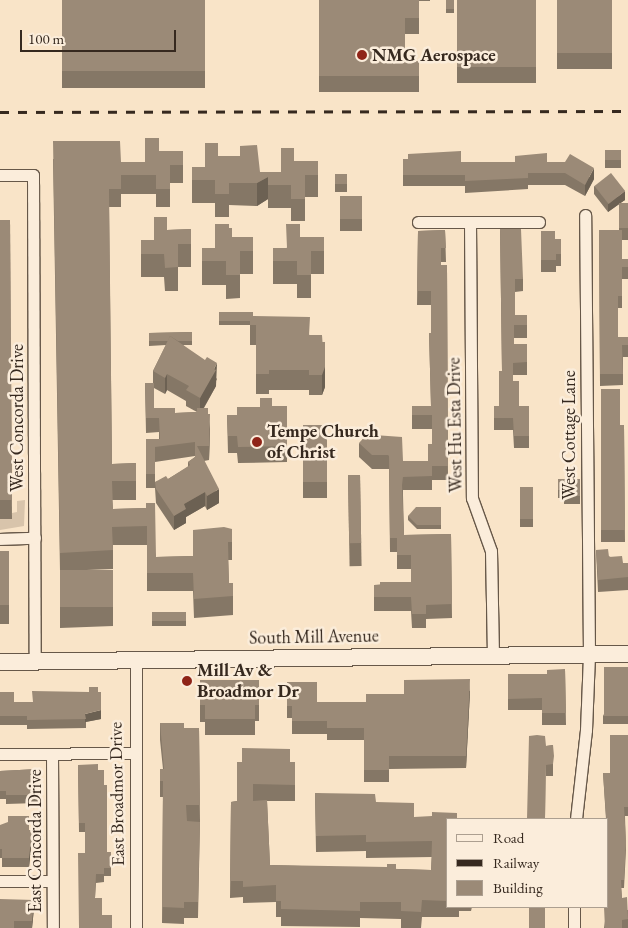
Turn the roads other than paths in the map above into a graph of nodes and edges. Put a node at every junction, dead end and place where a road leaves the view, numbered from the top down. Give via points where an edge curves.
1 (0, 175) edge
2 (585, 215) dead end
3 (418, 222) dead end
4 (470, 222) junction
5 (539, 222) dead end
6 (36, 538) junction
7 (0, 539) edge
8 (589, 654) junction
9 (628, 654) edge
10 (493, 655) junction
11 (136, 660) junction
12 (35, 661) junction
13 (0, 662) edge
14 (134, 753) junction
15 (0, 754) edge
16 (52, 754) junction
17 (576, 818) edge
18 (0, 881) edge
19 (52, 881) junction
20 (574, 908) edge
21 (53, 928) edge
22 (136, 928) edge
23 (574, 928) edge

1 - 6 street, West Concorda Drive via 33,175
2 - 8 street, West Cottage Lane
3 - 4 street
4 - 5 street
4 - 10 street, West Hu Esta Drive via 472,498 491,551
6 - 7 street
6 - 12 street, West Concorda Drive
8 - 9 main road, South Mill Avenue
8 - 10 main road, South Mill Avenue
8 - 17 street, West Cottage Lane via 586,730
10 - 11 main road, South Mill Avenue
11 - 12 main road, South Mill Avenue
11 - 14 street, East Broadmor Drive
12 - 13 main road, South Mill Avenue
14 - 16 street
14 - 22 street, East Broadmor Drive
15 - 16 street
16 - 19 street, East Concorda Drive
18 - 19 street
19 - 21 street, East Concorda Drive
20 - 23 street

